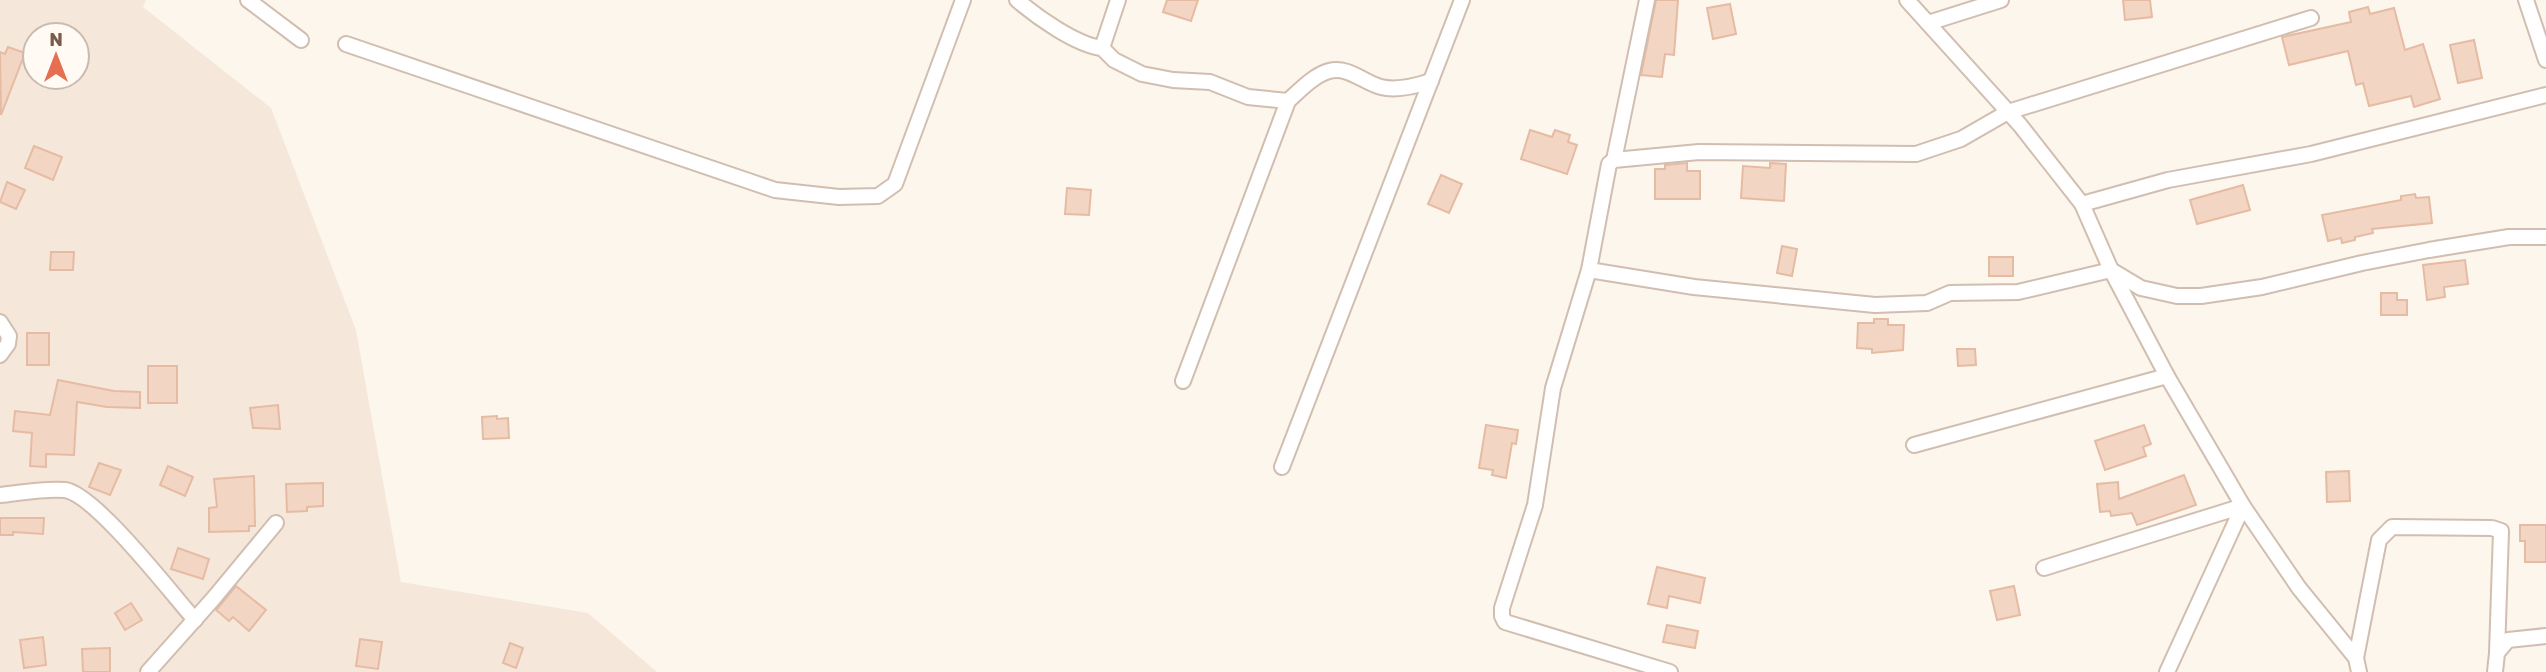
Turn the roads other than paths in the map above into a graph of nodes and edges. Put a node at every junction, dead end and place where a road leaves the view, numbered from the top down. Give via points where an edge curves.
1 (248, 0) edge
2 (963, 0) edge
3 (1017, 0) edge
4 (1118, 0) edge
5 (1462, 0) edge
6 (1647, 0) edge
7 (1907, 0) edge
8 (2001, 0) edge
9 (2526, 0) edge
10 (2311, 18) dead end
11 (1928, 23) junction
12 (301, 40) dead end
13 (346, 44) dead end
14 (1102, 48) junction
15 (2546, 60) edge
16 (1431, 81) junction
17 (2546, 95) edge
18 (1288, 100) junction
19 (2008, 112) junction
20 (1614, 160) junction
21 (2082, 204) junction
22 (2546, 237) edge
23 (1589, 270) junction
24 (2111, 270) junction
25 (0, 322) edge
26 (0, 355) edge
27 (2167, 376) junction
28 (1183, 381) dead end
29 (1914, 445) dead end
30 (1282, 467) dead end
31 (0, 495) edge
32 (2243, 506) junction
33 (276, 523) dead end
34 (2044, 568) dead end
35 (195, 620) junction
36 (2546, 636) edge
37 (2497, 653) junction
38 (2358, 665) edge
39 (148, 672) edge
40 (1670, 672) edge
41 (2167, 672) edge
42 (2495, 672) edge

1 - 12 street
2 - 13 street via 895,184 878,196 775,190
3 - 14 street via 1089,47
4 - 14 street
5 - 16 street
6 - 20 street
7 - 11 street
8 - 11 street
9 - 15 street
10 - 19 street
11 - 19 street
14 - 18 street via 1114,60 1142,74 1210,82 1248,97
16 - 18 street via 1413,87 1381,87 1351,73 1329,71
16 - 30 street
17 - 21 street via 2311,154 2168,180
18 - 28 street
19 - 20 street via 1961,139 1916,154 1699,152
19 - 21 street
20 - 23 street via 1609,164
21 - 24 street
22 - 24 street via 2509,237 2429,250 2201,296 2141,288
23 - 24 street via 1694,287 1875,305 1927,303 1950,293 2018,292
23 - 40 street via 1553,388 1535,506 1502,616 1505,621
24 - 27 street
25 - 26 street via 9,335
27 - 29 street
27 - 32 street
31 - 35 street via 68,490 85,500
32 - 34 street
32 - 38 street
32 - 41 street
33 - 35 street
35 - 39 street
36 - 37 street via 2508,640
37 - 38 street via 2501,531 2392,527 2379,540
37 - 42 street

